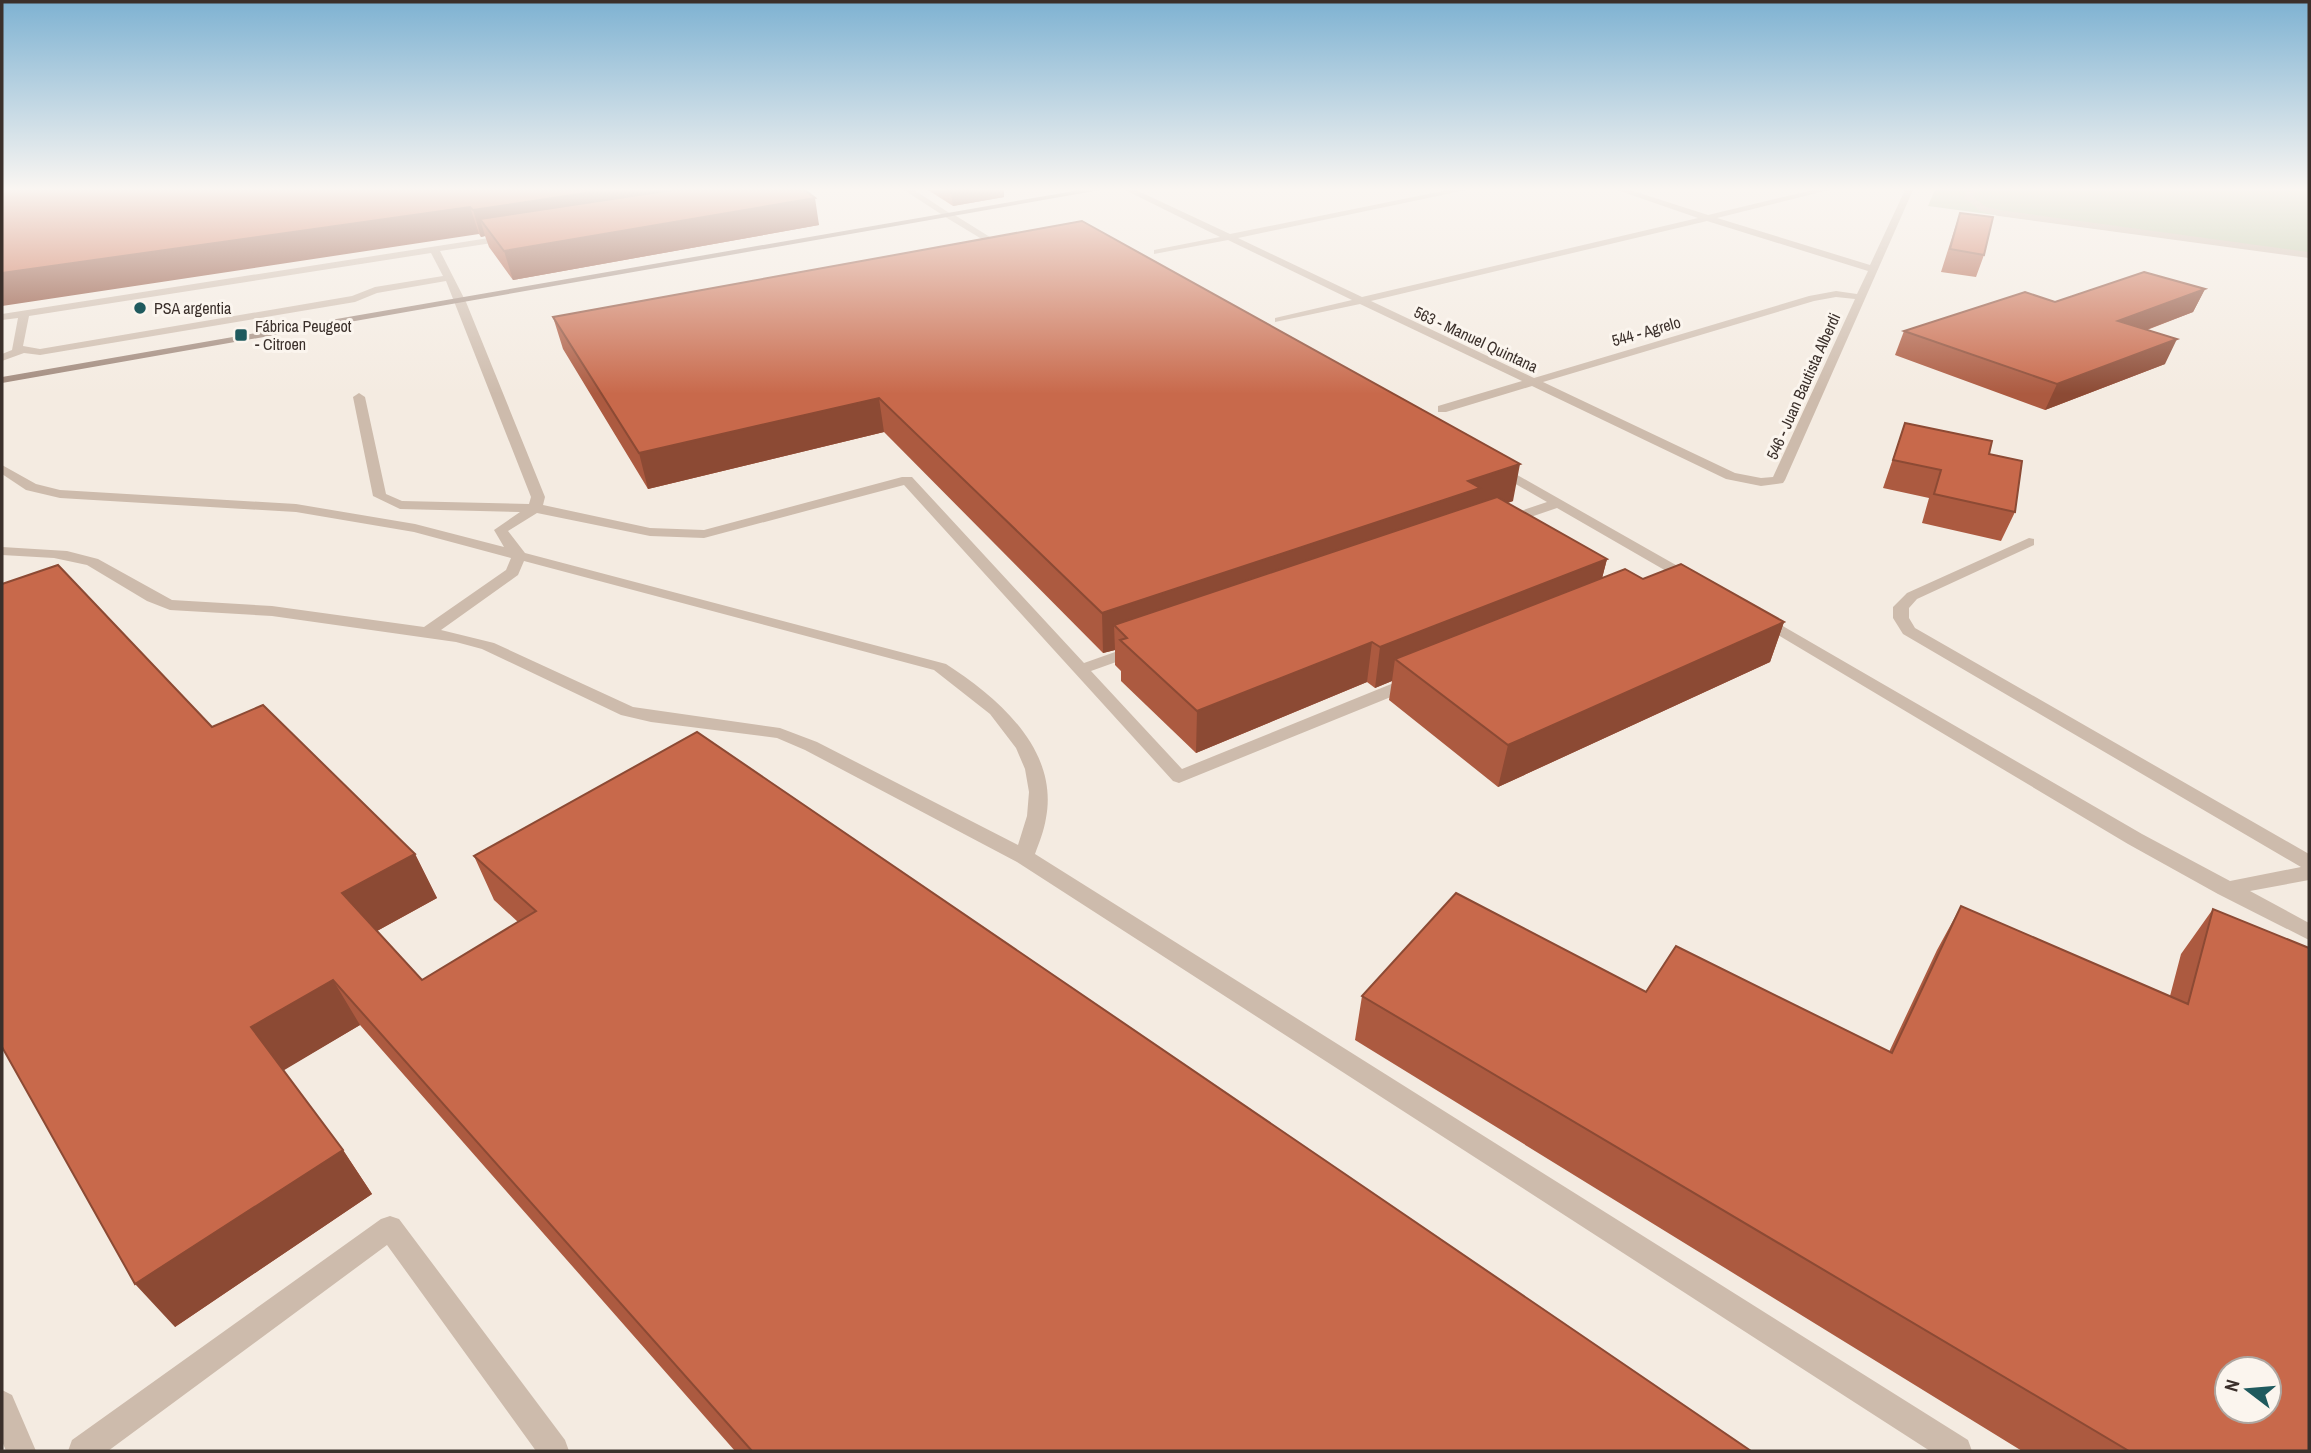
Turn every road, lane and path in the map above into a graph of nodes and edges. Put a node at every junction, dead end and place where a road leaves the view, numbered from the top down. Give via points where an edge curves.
1 (378, 258) edge
2 (439, 258) edge
3 (712, 258) edge
4 (1269, 258) edge
5 (1541, 258) edge
6 (1836, 258) edge
7 (1878, 258) edge
8 (1873, 269) junction
9 (449, 278) junction
10 (1860, 297) junction
11 (461, 302) junction
12 (1359, 302) junction
13 (24, 313) junction
14 (2, 317) edge
15 (1279, 320) dead end
16 (20, 352) junction
17 (2, 358) edge
18 (2, 380) edge
19 (1531, 381) junction
20 (359, 397) dead end
21 (1442, 409) dead end
22 (1485, 461) edge
23 (2, 469) edge
24 (1778, 480) joint
25 (1558, 503) junction
26 (535, 508) junction
27 (1493, 525) edge
28 (2029, 542) dead end
29 (2, 551) edge
30 (519, 555) junction
31 (1681, 573) junction
32 (1655, 584) edge
33 (1705, 587) edge
34 (1753, 615) edge
35 (429, 631) junction
36 (1156, 643) edge
37 (1079, 670) junction
38 (1423, 678) edge
39 (1024, 857) junction
40 (2309, 863) edge
41 (2309, 873) edge
42 (2225, 889) junction
43 (2309, 932) edge
44 (2, 1405) edge
45 (21, 1451) edge
46 (83, 1451) edge
47 (554, 1451) edge
48 (1956, 1451) edge

1 - 13 street
2 - 9 street
3 - 11 street
4 - 12 street, 563 - Manuel Quintana
5 - 12 street
6 - 8 street
7 - 8 street, 546 - Juan Bautista Alberdi
8 - 10 street, 546 - Juan Bautista Alberdi
9 - 11 street
9 - 16 street via 375,290 355,299
10 - 19 street, 544 - Agrelo via 1836,294 1813,298
10 - 24 street, 546 - Juan Bautista Alberdi
11 - 18 street
11 - 26 street via 538,497
12 - 15 street
12 - 19 street, 563 - Manuel Quintana
13 - 14 street
13 - 16 street
16 - 17 street
19 - 21 street, 544 - Agrelo
19 - 24 street, 563 - Manuel Quintana via 1731,476
20 - 26 street via 380,496 400,505 432,508
22 - 25 street
23 - 30 street via 31,487 60,494 296,508 415,528
25 - 27 street
25 - 31 street
26 - 30 street via 501,530
26 - 37 street via 675,536 704,534 907,480
28 - 40 street via 1912,596 1901,607 1909,631
29 - 35 street via 82,558 105,567 155,601 170,605 272,611
30 - 35 street via 513,572
30 - 39 street via 940,667 1006,717 1026,752 1036,782 1037,816
31 - 32 street
31 - 33 street
34 - 42 street
35 - 39 street via 488,646 651,718 780,733
36 - 37 street
37 - 38 street via 1179,777
39 - 48 street
41 - 42 street
42 - 43 street
44 - 45 street
46 - 47 street via 390,1228

